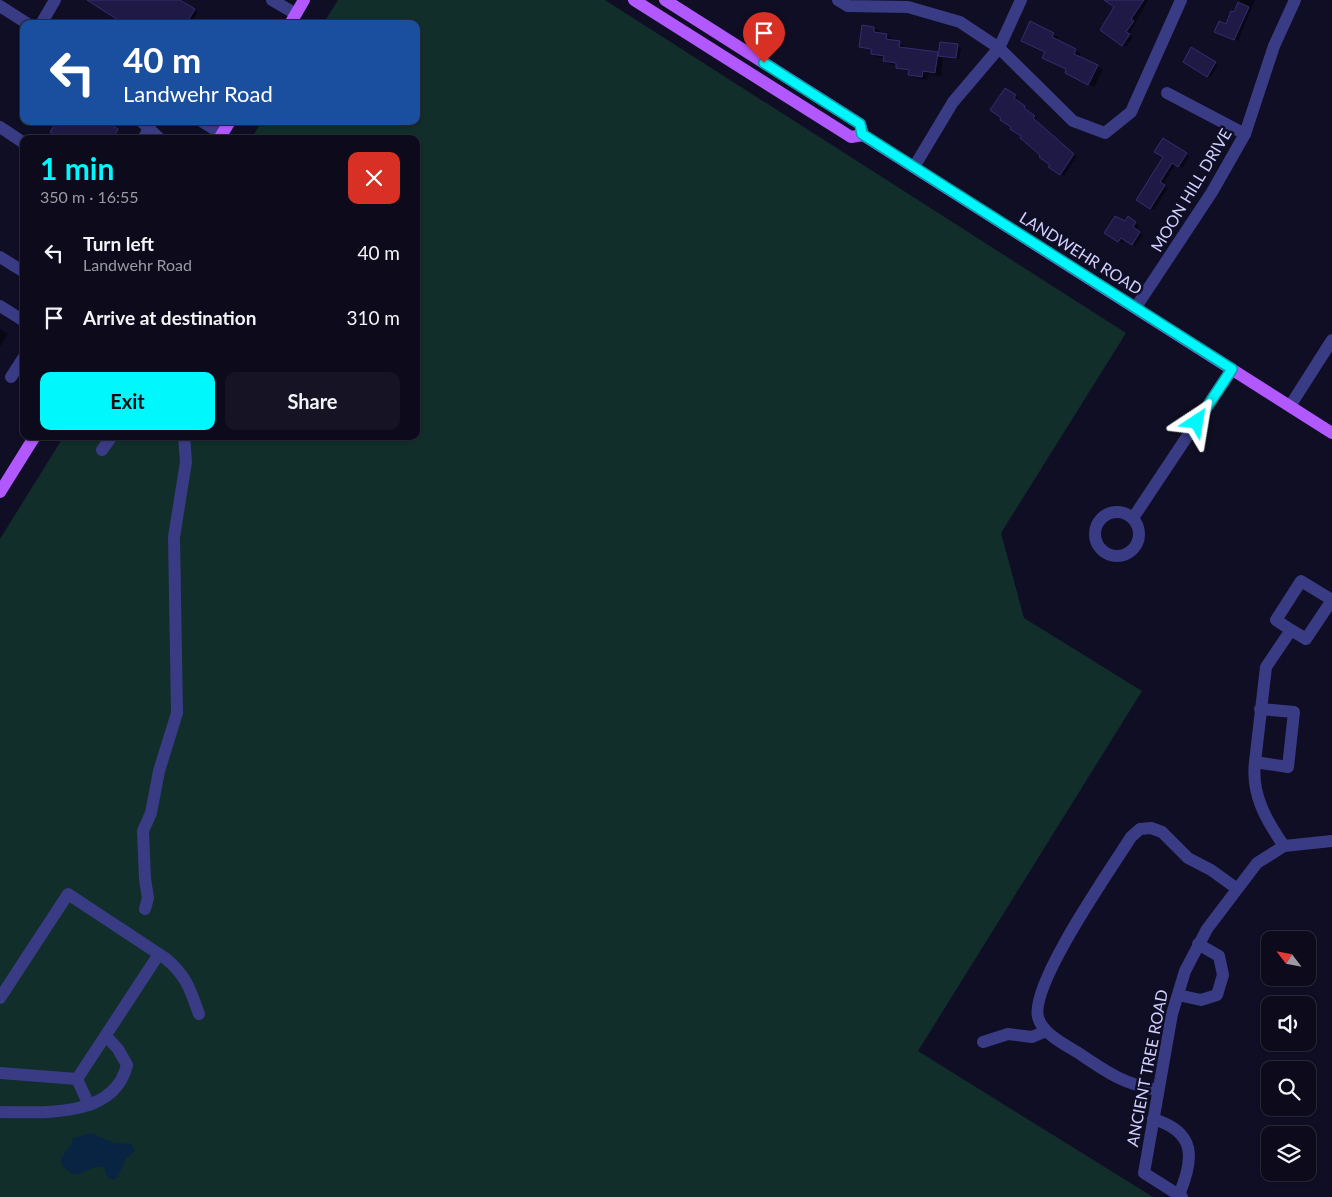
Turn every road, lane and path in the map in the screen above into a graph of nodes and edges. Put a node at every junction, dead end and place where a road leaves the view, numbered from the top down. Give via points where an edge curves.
1 (55, 0) edge
2 (272, 0) edge
3 (304, 0) edge
4 (634, 0) edge
5 (838, 0) edge
6 (1022, 0) edge
7 (1181, 0) edge
8 (1295, 0) edge
9 (667, 1) edge
10 (0, 6) edge
11 (659, 16) junction
12 (293, 19) edge
13 (22, 20) edge
14 (43, 20) edge
15 (998, 48) junction
16 (1167, 93) dead end
17 (147, 125) edge
18 (206, 125) edge
19 (0, 127) edge
20 (862, 134) junction
21 (1245, 134) junction
22 (156, 135) edge
23 (218, 135) edge
24 (20, 140) edge
25 (914, 167) junction
26 (0, 257) edge
27 (20, 270) edge
28 (0, 306) edge
29 (1136, 308) junction
30 (20, 318) edge
31 (1332, 340) edge
32 (20, 363) edge
33 (1232, 369) junction
34 (10, 377) dead end
35 (1290, 406) junction
36 (1332, 433) edge
37 (32, 440) edge
38 (109, 440) edge
39 (184, 440) edge
40 (102, 450) dead end
41 (0, 492) edge
42 (1133, 518) dead end
43 (1290, 630) junction
44 (1260, 709) junction
45 (1255, 762) junction
46 (1332, 841) edge
47 (1284, 846) junction
48 (1236, 888) junction
49 (145, 909) dead end
50 (1198, 944) junction
51 (159, 954) junction
52 (1178, 995) junction
53 (0, 998) edge
54 (199, 1014) dead end
55 (1046, 1031) junction
56 (106, 1036) junction
57 (983, 1042) dead end
58 (0, 1074) edge
59 (77, 1079) junction
60 (1158, 1090) junction
61 (89, 1105) junction
62 (0, 1112) edge
63 (1153, 1119) junction
64 (1181, 1196) edge

1 - 14 street
2 - 12 street
3 - 12 main road
4 - 11 main road, LANDWEHR ROAD
5 - 15 street via 848,6 908,7 960,22
6 - 15 street
7 - 15 street via 1130,112 1105,133 1074,121
8 - 21 street, MOON HILL DRIVE via 1274,46
9 - 11 street
9 - 20 main road, LANDWEHR ROAD via 860,124
10 - 13 street
11 - 20 main road, LANDWEHR ROAD via 851,137
15 - 25 street via 953,102
16 - 21 street
17 - 22 street
18 - 23 street
19 - 24 street
20 - 25 main road, LANDWEHR ROAD
21 - 29 street, MOON HILL DRIVE via 1212,192
25 - 29 main road, LANDWEHR ROAD
26 - 27 street
28 - 30 street
29 - 33 main road, LANDWEHR ROAD
31 - 35 street
32 - 34 street
33 - 35 main road, LANDWEHR ROAD
33 - 42 street
35 - 36 main road, LANDWEHR ROAD
37 - 41 main road
38 - 40 street
39 - 49 street via 186,462 174,537 178,713 159,771 151,813 143,831 148,898
43 - 43 street via 1306,639 1332,600 1301,581 1276,620
43 - 44 street via 1266,667
44 - 45 street
44 - 45 street via 1294,712 1288,767
45 - 47 street via 1254,771 1265,818
46 - 47 street, ANCIENT TREE ROAD
47 - 48 street, ANCIENT TREE ROAD via 1257,863
48 - 50 street, ANCIENT TREE ROAD
48 - 55 street via 1188,858 1162,832 1140,828 1131,837 1058,955 1040,993 1038,1018
50 - 52 street, ANCIENT TREE ROAD
50 - 52 street via 1218,956 1223,975 1216,995 1201,1000
51 - 53 street via 68,894
51 - 54 street via 183,976
51 - 56 street
52 - 60 street, ANCIENT TREE ROAD
55 - 57 street via 1032,1038 1008,1034
55 - 60 street via 1117,1078 1134,1086
56 - 59 street
56 - 61 street via 127,1064 114,1090
58 - 59 street
59 - 61 street
60 - 63 street, ANCIENT TREE ROAD
61 - 62 street via 83,1108
63 - 64 street via 1177,1130 1190,1146 1189,1171
63 - 64 street, ANCIENT TREE ROAD via 1144,1173

